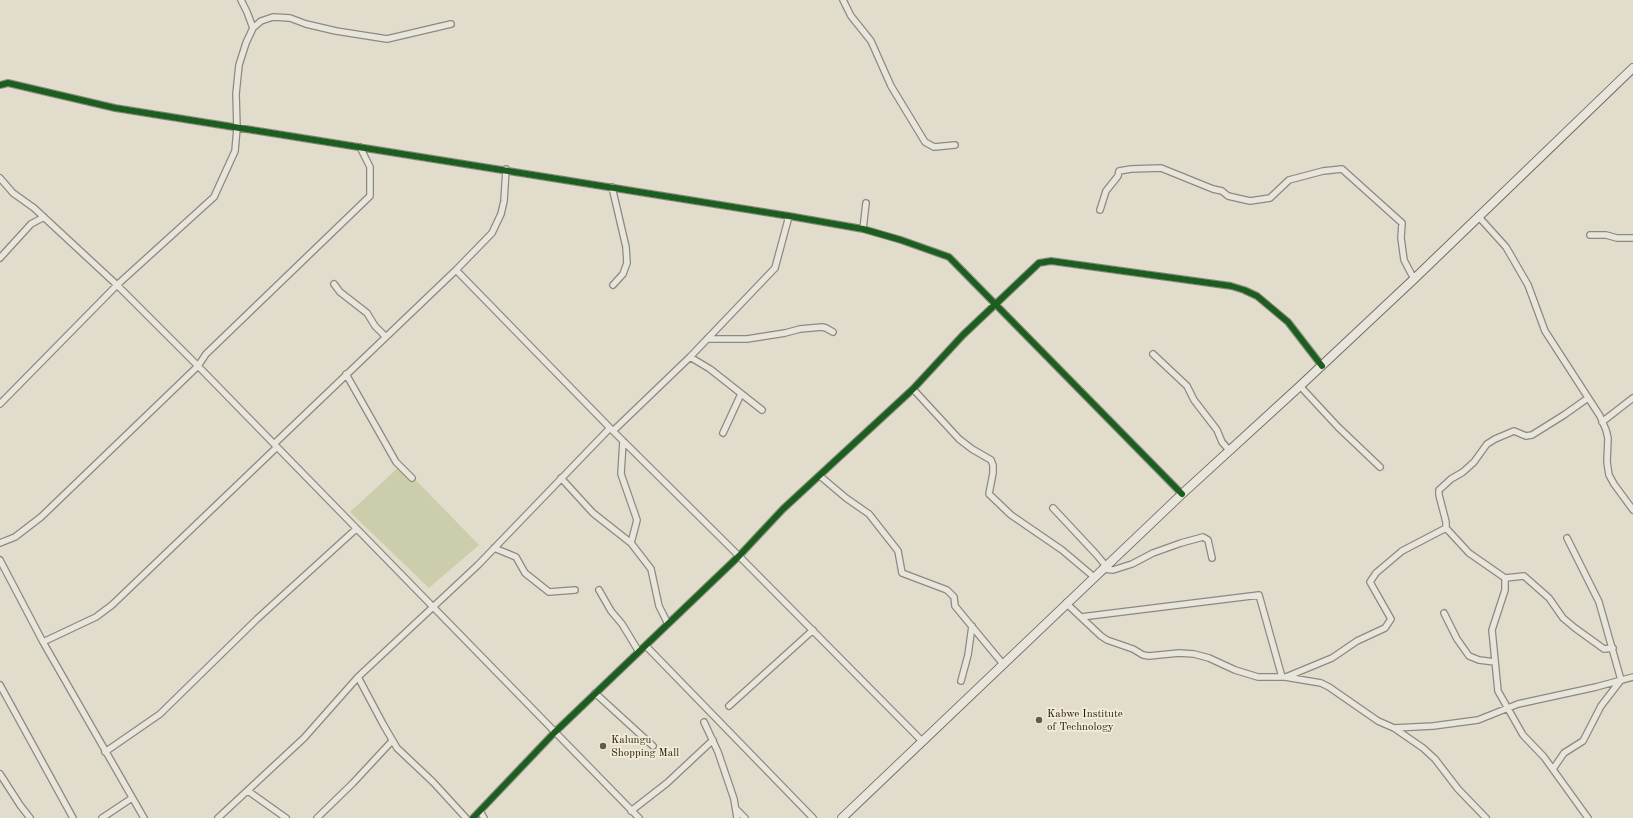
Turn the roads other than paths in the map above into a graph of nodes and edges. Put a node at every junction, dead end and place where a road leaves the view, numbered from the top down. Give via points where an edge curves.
1 (241, 0) edge
2 (842, 0) edge
3 (451, 24) dead end
4 (253, 28) junction
5 (1633, 68) edge
6 (0, 85) edge
7 (237, 128) junction
8 (955, 145) dead end
9 (360, 147) junction
10 (506, 170) junction
11 (0, 178) edge
12 (612, 187) junction
13 (866, 203) dead end
14 (1100, 210) dead end
15 (790, 216) junction
16 (1478, 216) junction
17 (44, 217) junction
18 (863, 229) junction
19 (1590, 235) dead end
20 (1633, 238) edge
21 (0, 258) edge
22 (456, 270) junction
23 (1414, 279) junction
24 (334, 284) dead end
25 (117, 285) junction
26 (613, 285) dead end
27 (996, 304) junction
28 (833, 332) dead end
29 (386, 337) junction
30 (708, 339) junction
31 (1153, 354) dead end
32 (690, 357) junction
33 (198, 366) junction
34 (1322, 366) junction
35 (346, 374) junction
36 (1300, 386) junction
37 (913, 389) junction
38 (741, 394) junction
39 (1588, 398) junction
40 (1633, 398) edge
41 (0, 404) edge
42 (762, 410) dead end
43 (1602, 422) junction
44 (611, 430) junction
45 (723, 433) dead end
46 (622, 441) junction
47 (275, 445) junction
48 (1229, 450) junction
49 (1380, 467) dead end
50 (820, 476) junction
51 (412, 478) dead end
52 (561, 478) junction
53 (1182, 494) junction
54 (1053, 508) dead end
55 (1633, 510) edge
56 (1446, 528) junction
57 (356, 529) junction
58 (1567, 538) dead end
59 (0, 543) edge
60 (631, 543) junction
61 (494, 548) junction
62 (739, 556) junction
63 (1212, 558) dead end
64 (0, 560) edge
65 (1104, 568) junction
66 (1094, 577) junction
67 (1505, 578) junction
68 (575, 590) dead end
69 (599, 590) dead end
70 (1066, 603) junction
71 (434, 607) junction
72 (1444, 613) dead end
73 (1081, 617) junction
74 (668, 624) junction
75 (972, 626) junction
76 (812, 630) junction
77 (43, 642) junction
78 (646, 646) junction
79 (1613, 648) junction
80 (639, 652) junction
81 (1495, 662) junction
82 (1003, 664) junction
83 (1284, 677) junction
84 (1633, 677) edge
85 (358, 678) junction
86 (1621, 680) junction
87 (961, 682) dead end
88 (0, 685) edge
89 (595, 693) junction
90 (729, 706) dead end
91 (1508, 707) junction
92 (704, 722) dead end
93 (1394, 728) junction
94 (554, 733) junction
95 (713, 740) junction
96 (392, 741) junction
97 (922, 741) junction
98 (653, 746) dead end
99 (105, 752) junction
100 (1553, 770) junction
101 (0, 774) edge
102 (248, 792) junction
103 (132, 798) junction
104 (735, 809) junction
105 (480, 811) junction
106 (634, 815) edge
107 (30, 818) edge
108 (73, 818) edge
109 (102, 818) edge
110 (144, 818) edge
111 (218, 818) edge
112 (286, 818) edge
113 (316, 818) edge
114 (466, 818) edge
115 (473, 818) edge
116 (484, 818) edge
117 (737, 818) edge
118 (746, 818) edge
119 (813, 818) edge
120 (842, 818) edge
121 (1486, 818) edge
122 (1588, 818) edge

1 - 4 street
2 - 8 street via 871,41 891,86 924,142 934,147
3 - 4 street via 387,39 336,32 290,18 273,17 261,21
4 - 7 street via 239,65 236,94
5 - 16 street
6 - 7 street via 8,83 115,108
7 - 9 street
7 - 25 street via 236,151 214,197
9 - 10 street
9 - 33 street via 370,167 370,196 211,348
10 - 12 street
10 - 22 street via 504,201 492,232
11 - 17 street via 12,193
12 - 15 street
12 - 26 street via 627,262 623,274
13 - 18 street
14 - 23 street via 1106,191 1119,171 1161,168 1222,191 1228,196 1250,201 1270,198 1289,180 1342,169 1402,223 1404,260
15 - 18 street
15 - 30 street via 775,268
16 - 23 street
16 - 39 street via 1506,247 1528,285 1545,331
17 - 21 street via 31,224
17 - 25 street
18 - 27 street via 950,257
19 - 20 street
22 - 29 street
22 - 44 street
23 - 34 street
24 - 29 street via 340,292 367,313
25 - 33 street
25 - 41 street
27 - 34 street via 1039,263 1051,261 1231,286 1257,296 1288,322
27 - 37 street
27 - 53 street
28 - 30 street via 822,327 747,339
29 - 35 street
30 - 32 street
31 - 48 street via 1187,386
32 - 38 street via 710,369
32 - 44 street
33 - 47 street
33 - 59 street via 41,517 14,537
34 - 36 street
35 - 47 street
35 - 51 street via 396,462
36 - 48 street
36 - 49 street
37 - 50 street
37 - 66 street via 959,439 991,460 993,473 989,494 1011,515 1062,550
38 - 42 street
38 - 45 street
39 - 43 street
39 - 56 street via 1532,435 1514,432 1487,444 1474,462 1439,490
40 - 43 street
43 - 55 street via 1608,438 1609,475
44 - 46 street
44 - 52 street
46 - 60 street via 621,474 637,520
46 - 62 street
47 - 57 street
47 - 77 street via 112,605 96,617
48 - 53 street
50 - 62 street via 783,509
50 - 75 street via 869,514 898,551 902,574 947,590 954,597 955,606
52 - 60 street via 593,513
52 - 61 street
53 - 65 street
54 - 65 street via 1096,554
56 - 67 street via 1469,554
56 - 83 street via 1402,551 1376,573 1370,582 1391,620 1384,628 1357,641 1332,658
57 - 71 street
57 - 99 street via 257,619 160,714
58 - 79 street via 1599,602
60 - 74 street via 651,569 659,606
61 - 68 street via 516,557 525,573 549,592
61 - 71 street
62 - 74 street
62 - 76 street
63 - 65 street via 1208,540 1203,537 1153,553 1132,564 1112,570
64 - 77 street
65 - 66 street
66 - 70 street
67 - 79 street via 1524,576 1549,598 1563,618 1575,628 1604,649
67 - 81 street via 1492,630
69 - 80 street
70 - 73 street
70 - 82 street
71 - 85 street
71 - 94 street
72 - 81 street via 1468,656
73 - 83 street via 1100,636 1143,655 1194,654 1258,677
73 - 83 street via 1259,595
74 - 78 street
75 - 82 street
75 - 87 street
76 - 90 street
76 - 97 street
77 - 99 street
78 - 80 street
78 - 119 street
79 - 86 street
80 - 89 street
81 - 91 street via 1498,690
82 - 97 street
83 - 93 street via 1304,679 1329,687 1378,721
84 - 86 street
85 - 96 street
85 - 102 street via 304,738
86 - 91 street
86 - 100 street via 1601,706 1582,741 1564,753
88 - 108 street
89 - 94 street
89 - 98 street
91 - 93 street via 1478,720
91 - 100 street via 1524,735
92 - 95 street
93 - 121 street via 1435,759 1458,789
94 - 105 street
94 - 106 street
95 - 104 street
95 - 106 street
96 - 113 street via 354,783
96 - 114 street
97 - 120 street
99 - 103 street
100 - 122 street
101 - 107 street
102 - 111 street
102 - 112 street
103 - 109 street
103 - 110 street
104 - 117 street
104 - 118 street
105 - 115 street
105 - 116 street

